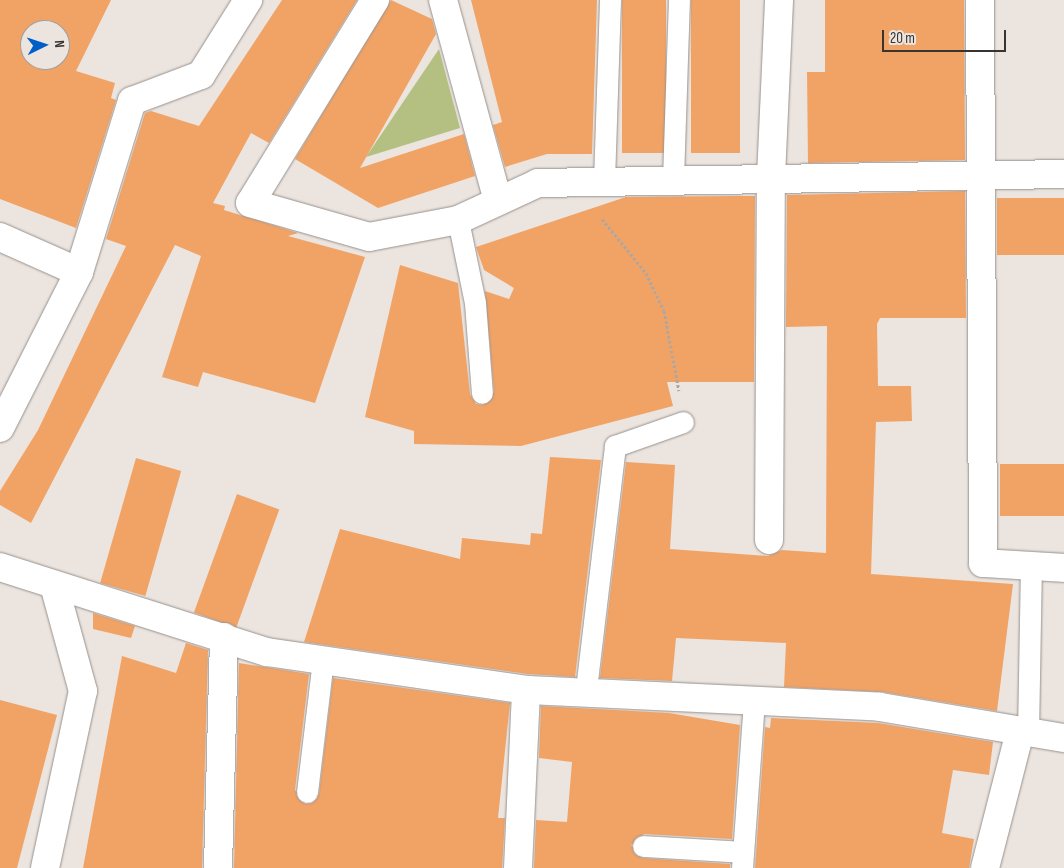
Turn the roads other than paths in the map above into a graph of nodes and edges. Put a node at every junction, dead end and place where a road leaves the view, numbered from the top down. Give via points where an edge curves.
1 (248, 0) edge
2 (375, 0) edge
3 (443, 0) edge
4 (610, 0) edge
5 (679, 0) edge
6 (779, 0) edge
7 (980, 0) edge
8 (1064, 174) edge
9 (982, 175) junction
10 (771, 177) junction
11 (673, 179) junction
12 (604, 181) junction
13 (498, 201) junction
14 (458, 220) junction
15 (0, 238) edge
16 (79, 272) junction
17 (482, 393) dead end
18 (683, 422) road end
19 (0, 428) edge
20 (769, 540) dead end
21 (0, 567) edge
22 (1031, 567) junction
23 (1064, 568) edge
24 (54, 585) junction
25 (224, 637) junction
26 (323, 660) junction
27 (586, 689) junction
28 (526, 690) junction
29 (754, 700) junction
30 (1024, 733) junction
31 (1064, 738) edge
32 (307, 792) dead end
33 (643, 846) dead end
34 (742, 860) edge
35 (46, 868) edge
36 (218, 868) edge
37 (518, 868) edge
38 (989, 868) edge

1 - 16 street via 201,75 132,101
2 - 14 street via 250,203 369,237
3 - 13 street
4 - 12 lane
5 - 11 lane
6 - 10 street
7 - 9 street
8 - 9 street
9 - 10 street
9 - 22 street via 983,563
10 - 11 street
10 - 20 street
11 - 12 street
12 - 13 street via 538,183
13 - 14 street
14 - 17 lane via 474,303
15 - 16 street
16 - 19 street
18 - 27 lane via 615,446
21 - 24 street
22 - 23 street
22 - 30 lane
24 - 25 street
24 - 35 street via 82,691
25 - 26 street via 267,652
25 - 36 street
26 - 28 street
26 - 32 lane
27 - 28 street
27 - 29 street
28 - 37 street
29 - 30 street via 880,707
29 - 34 lane
30 - 31 street
30 - 38 street
33 - 34 lane

